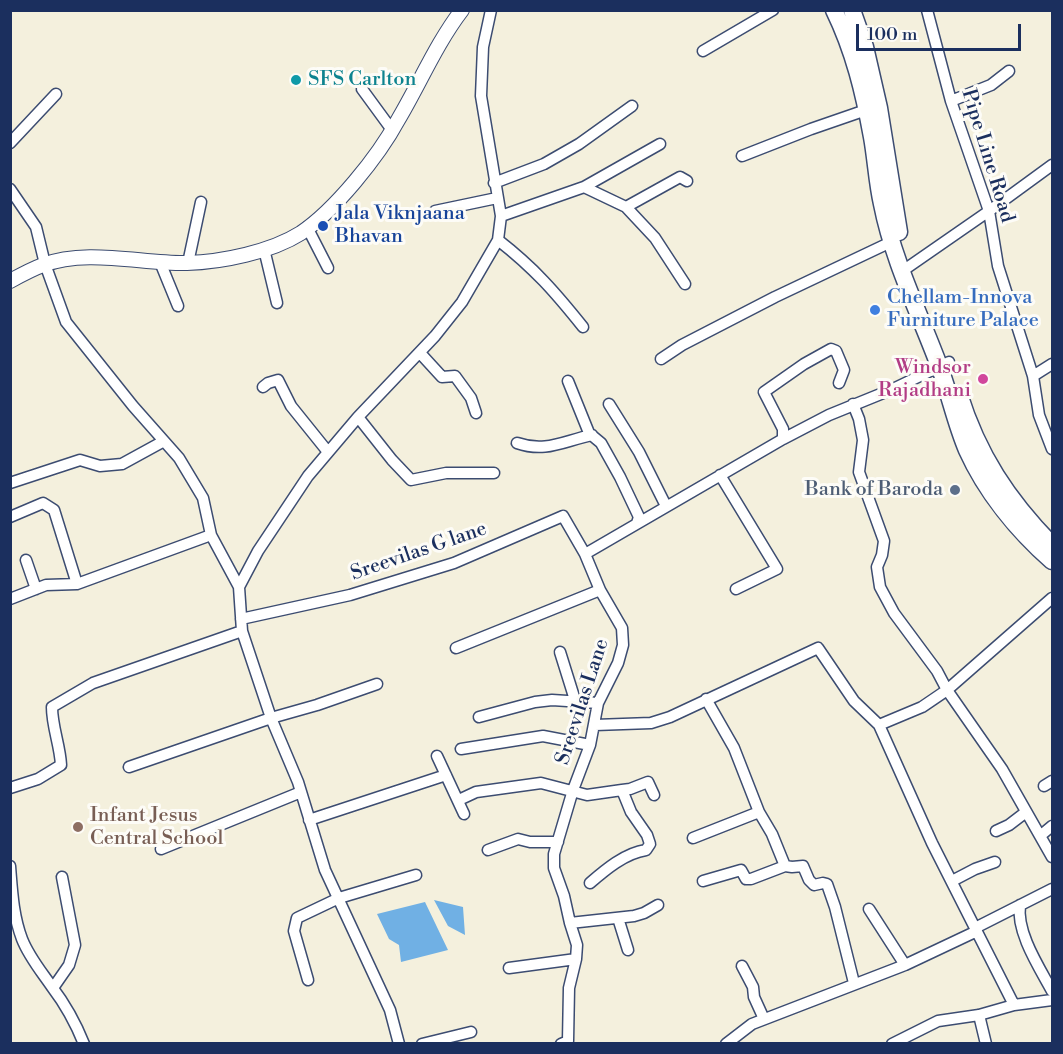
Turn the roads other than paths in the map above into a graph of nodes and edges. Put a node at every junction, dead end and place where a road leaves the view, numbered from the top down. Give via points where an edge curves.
1 (462, 10) edge
2 (491, 10) edge
3 (773, 10) edge
4 (834, 10) edge
5 (852, 10) edge
6 (927, 10) edge
7 (703, 51) dead end
8 (1009, 71) dead end
9 (362, 89) dead end
10 (56, 94) dead end
11 (951, 101) junction
12 (632, 106) dead end
13 (867, 110) junction
14 (392, 130) junction
15 (10, 143) edge
16 (660, 144) dead end
17 (742, 156) dead end
18 (1053, 165) edge
19 (687, 182) dead end
20 (494, 183) junction
21 (584, 187) junction
22 (10, 189) edge
23 (497, 198) junction
24 (201, 202) dead end
25 (626, 207) junction
26 (435, 211) dead end
27 (990, 211) junction
28 (501, 216) junction
29 (307, 227) junction
30 (498, 240) junction
31 (891, 242) junction
32 (264, 249) junction
33 (160, 262) junction
34 (188, 263) junction
35 (45, 264) junction
36 (328, 268) dead end
37 (905, 269) junction
38 (10, 280) edge
39 (685, 284) dead end
40 (277, 303) dead end
41 (178, 306) dead end
42 (583, 327) dead end
43 (420, 353) junction
44 (661, 359) dead end
45 (944, 364) junction
46 (1053, 364) edge
47 (1033, 376) junction
48 (568, 381) dead end
49 (839, 383) dead end
50 (263, 387) dead end
51 (609, 404) dead end
52 (854, 404) junction
53 (476, 413) dead end
54 (358, 417) junction
55 (591, 435) junction
56 (783, 439) junction
57 (164, 441) junction
58 (517, 442) dead end
59 (1053, 449) edge
60 (328, 452) junction
61 (494, 473) dead end
62 (720, 476) junction
63 (10, 483) edge
64 (666, 506) junction
65 (10, 517) edge
66 (637, 523) junction
67 (211, 536) junction
68 (1053, 545) edge
69 (585, 554) junction
70 (26, 560) dead end
71 (1053, 561) edge
72 (77, 584) junction
73 (239, 587) junction
74 (36, 589) junction
75 (736, 589) dead end
76 (600, 590) junction
77 (1053, 598) edge
78 (10, 599) edge
79 (241, 625) junction
80 (456, 648) dead end
81 (560, 652) dead end
82 (377, 684) dead end
83 (947, 690) junction
84 (706, 699) junction
85 (575, 700) junction
86 (598, 702) junction
87 (479, 717) dead end
88 (271, 718) junction
89 (595, 725) junction
90 (879, 725) junction
91 (590, 745) junction
92 (461, 749) dead end
93 (438, 756) dead end
94 (129, 767) dead end
95 (446, 775) junction
96 (10, 788) edge
97 (573, 790) junction
98 (622, 790) junction
99 (301, 792) junction
100 (654, 795) dead end
101 (461, 799) dead end
102 (759, 812) junction
103 (1026, 812) junction
104 (464, 814) dead end
105 (309, 820) junction
106 (1053, 826) edge
107 (996, 831) dead end
108 (1040, 836) junction
109 (693, 838) dead end
110 (558, 842) junction
111 (161, 849) dead end
112 (488, 850) dead end
113 (1053, 857) edge
114 (995, 862) dead end
115 (10, 866) edge
116 (785, 866) junction
117 (416, 875) dead end
118 (62, 877) dead end
119 (704, 881) dead end
120 (952, 881) junction
121 (590, 883) dead end
122 (1053, 889) edge
123 (339, 898) junction
124 (658, 905) dead end
125 (1020, 905) junction
126 (869, 909) dead end
127 (618, 918) junction
128 (570, 923) junction
129 (976, 930) junction
130 (627, 950) dead end
131 (576, 959) junction
132 (905, 965) junction
133 (742, 966) dead end
134 (509, 968) dead end
135 (308, 980) dead end
136 (854, 983) junction
137 (53, 988) junction
138 (1053, 991) edge
139 (1053, 1000) edge
140 (1014, 1005) junction
141 (979, 1015) junction
142 (764, 1019) junction
143 (471, 1032) dead end
144 (565, 1042) edge
145 (84, 1044) edge
146 (399, 1044) edge
147 (422, 1044) edge
148 (580, 1044) edge
149 (726, 1044) edge
150 (892, 1044) edge
151 (986, 1044) edge

1 - 14 main road via 447,29
2 - 20 street via 483,47 481,96
3 - 7 street
4 - 13 main road via 847,36
5 - 37 main road via 872,73
6 - 11 street, Pipe Line Road
8 - 11 street via 991,85
9 - 14 street
10 - 15 street
11 - 27 street, Pipe Line Road
12 - 20 street via 544,164
13 - 17 street
13 - 31 main road
14 - 29 main road via 360,175
16 - 21 street
18 - 27 street
19 - 25 street via 680,177
20 - 23 street
21 - 25 street
21 - 28 street
22 - 35 street via 36,227
23 - 26 street
23 - 28 street
24 - 34 street
25 - 39 street via 655,238
27 - 37 street
27 - 47 street, Pipe Line Road via 998,266
28 - 30 street
29 - 32 main road
29 - 36 street
30 - 42 street via 529,264
30 - 43 street via 462,302
31 - 37 main road
31 - 44 street via 681,345
32 - 34 main road via 233,258
32 - 40 street
33 - 34 main road
33 - 35 main road via 84,257
33 - 41 street
35 - 38 main road
35 - 57 street via 66,322
37 - 45 main road
43 - 53 street via 442,377 455,376 471,398
43 - 54 street
45 - 52 street
45 - 68 main road via 986,459 1004,489
45 - 71 main road via 955,417 973,460 1010,517
46 - 47 street
47 - 59 street, Pipe Line Road via 1039,415
48 - 55 street
49 - 56 street via 844,370 836,351 831,349 764,392 783,429
50 - 60 street via 278,380 291,406
51 - 64 street
52 - 56 street
52 - 83 street via 863,440 859,472 884,541 876,567 880,587
54 - 60 street
54 - 61 street via 411,480 446,473
55 - 58 street via 532,448
55 - 66 street via 601,442 620,477 639,517
56 - 62 street
57 - 63 street via 122,464 100,466 80,460
57 - 67 street via 203,498
60 - 73 street via 258,550
62 - 64 street
62 - 75 street via 777,569
64 - 66 street
65 - 72 street via 43,503 54,510
66 - 69 street
67 - 72 street
67 - 73 street
69 - 76 street, Sreevilas Lane
69 - 79 street, Sreevilas G lane via 563,516 454,562
70 - 74 street
72 - 74 street
73 - 79 street
74 - 78 street
76 - 80 street
76 - 86 street, Sreevilas Lane via 622,628 623,645
77 - 83 street
79 - 88 street
79 - 96 street via 93,683 52,707 61,765 38,779
81 - 85 street
82 - 88 street
83 - 90 street via 922,707
83 - 103 street
84 - 89 street via 651,723
84 - 90 street via 818,648 854,701
84 - 102 street via 734,748
85 - 86 street
85 - 87 street via 536,702
86 - 89 street, Sreevilas Lane
88 - 94 street
88 - 99 street
89 - 91 street, Sreevilas Lane
90 - 120 street
91 - 92 street via 543,736
91 - 97 street, Sreevilas Lane
93 - 95 street
95 - 104 street
95 - 105 street
97 - 98 street via 587,795
97 - 101 street via 541,783 476,792
97 - 110 street, Sreevilas Lane
98 - 100 street via 648,782
98 - 121 street via 650,844
99 - 105 street
99 - 111 street
102 - 109 street
102 - 116 street
103 - 107 street
103 - 108 street
105 - 123 street via 325,870
106 - 108 street
108 - 113 street
110 - 112 street via 518,839
110 - 128 street, Sreevilas Lane via 554,868
114 - 120 street
115 - 137 street via 13,910 22,941
116 - 119 street via 751,879 746,879 741,870
116 - 136 street via 803,866 814,885 827,884
117 - 123 street
118 - 137 street via 75,945 69,965
120 - 129 street
122 - 125 street
123 - 135 street via 297,918 294,931
123 - 146 street via 390,1010
124 - 127 street via 644,913
125 - 129 street
125 - 138 street via 1018,918
126 - 132 street
127 - 128 street
127 - 130 street
128 - 131 street, Sreevilas Lane via 577,945
129 - 132 street
129 - 140 street
131 - 134 street
131 - 144 street, Sreevilas Lane via 568,988
132 - 136 street
133 - 142 street
136 - 142 street
137 - 145 street
139 - 140 street
140 - 141 street
141 - 150 street via 938,1021
141 - 151 street
142 - 149 street
143 - 147 street
144 - 148 street

